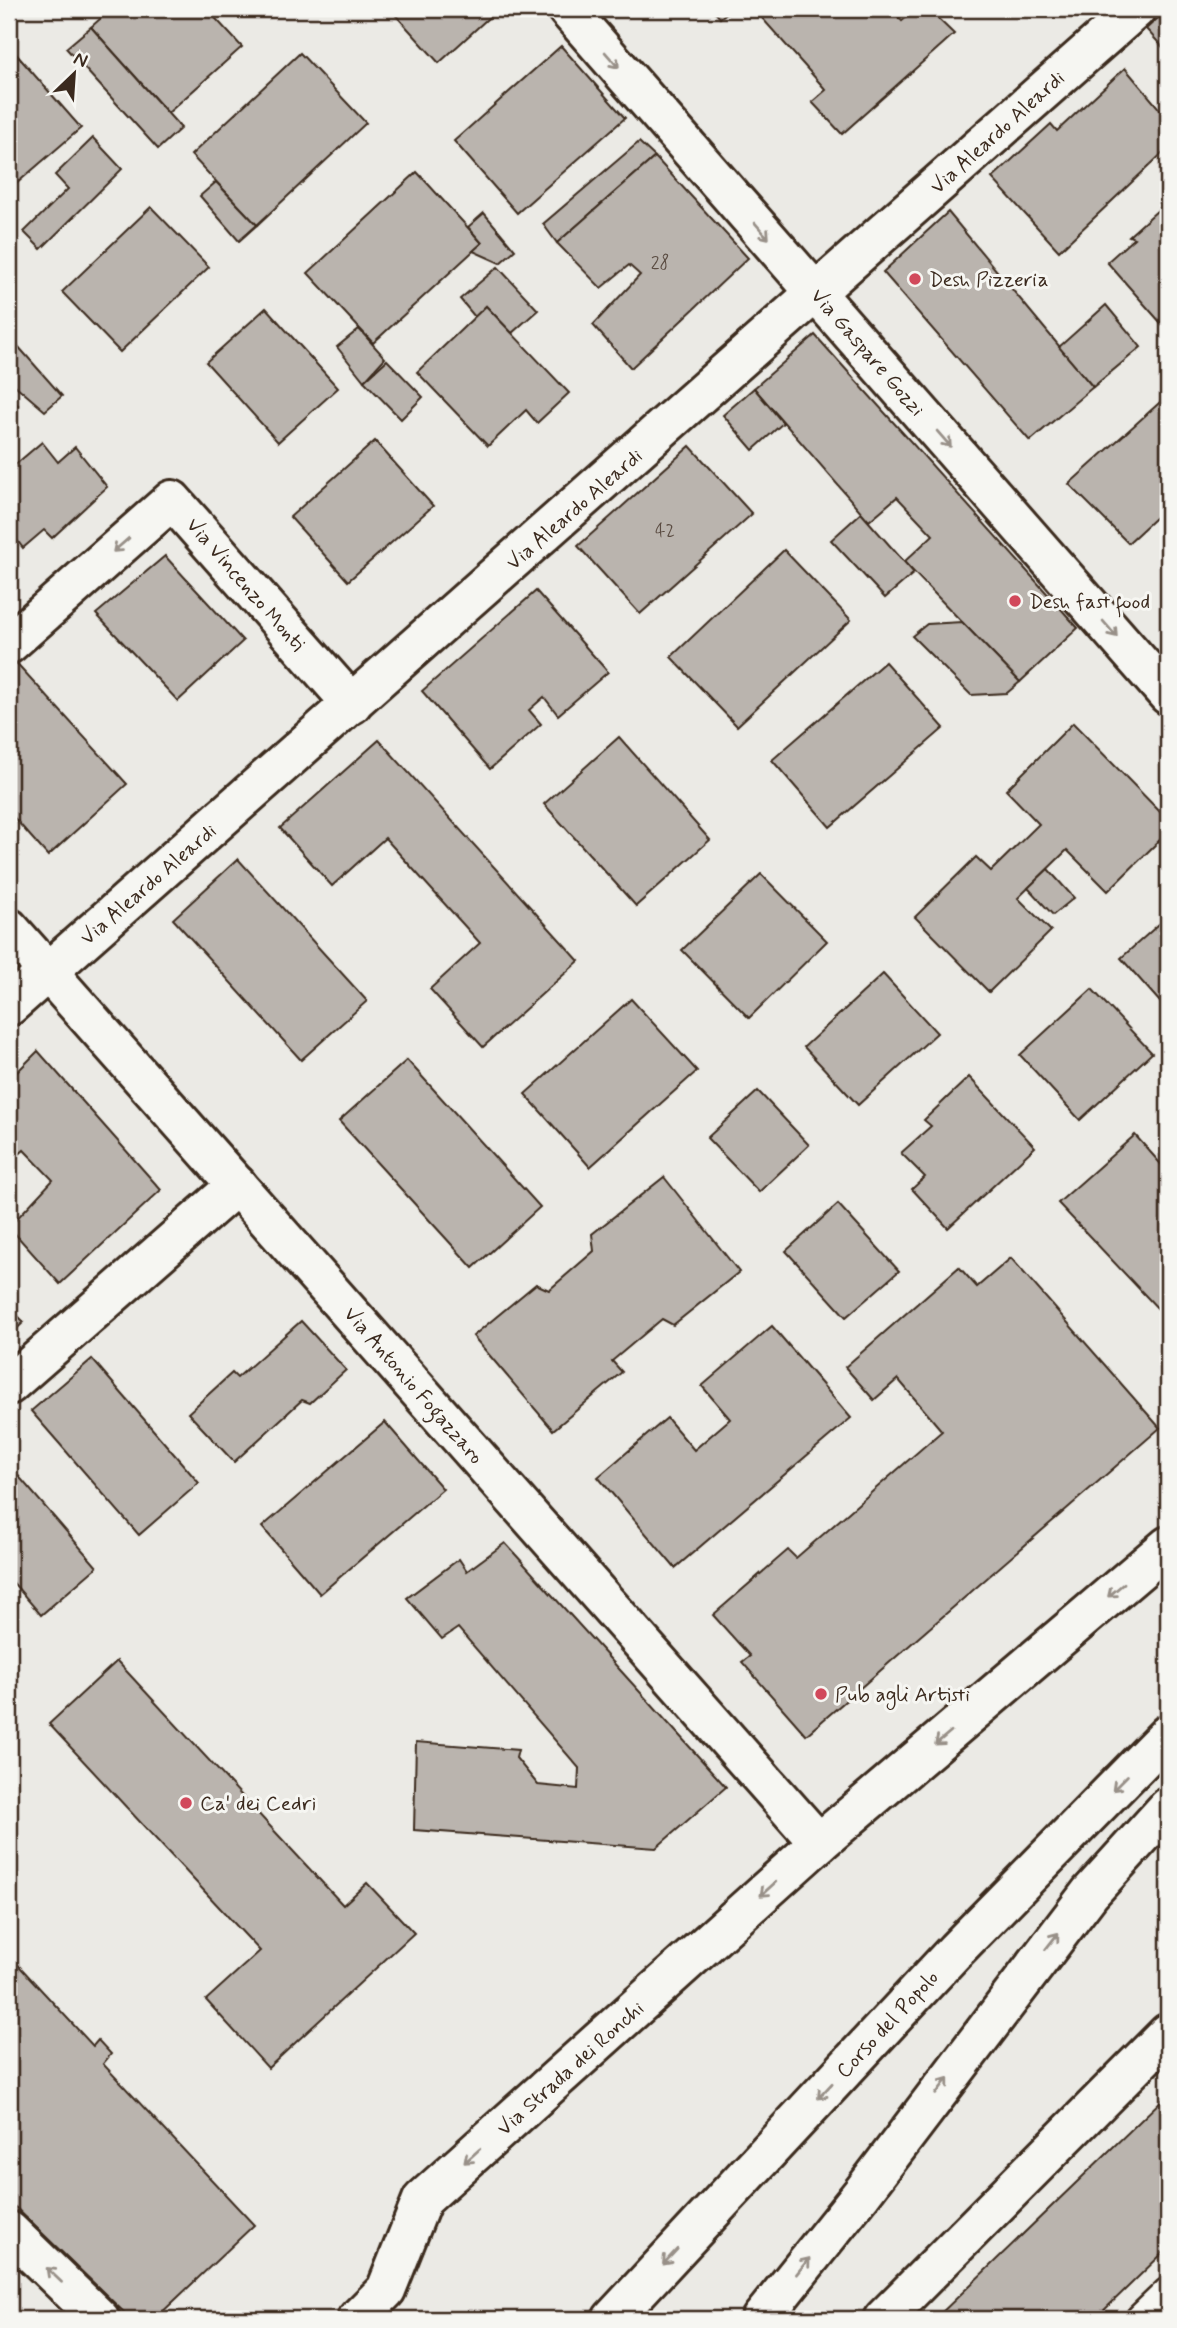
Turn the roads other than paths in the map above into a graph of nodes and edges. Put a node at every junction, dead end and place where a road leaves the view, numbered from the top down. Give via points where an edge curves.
1 (567, 9) edge
2 (1136, 9) edge
3 (817, 294) junction
4 (9, 644) edge
5 (1168, 695) edge
6 (352, 704) junction
7 (9, 928) edge
8 (49, 971) junction
9 (9, 1006) edge
10 (237, 1185) junction
11 (9, 1385) edge
12 (1168, 1546) edge
13 (1168, 1734) edge
14 (1168, 1807) edge
15 (819, 1843) junction
16 (1168, 2033) edge
17 (9, 2231) edge
18 (1168, 2292) edge
19 (100, 2319) edge
20 (358, 2319) edge
21 (612, 2319) edge
22 (761, 2319) edge
23 (883, 2319) edge
24 (1140, 2319) edge

1 -> 3 street, Via Gaspare Gozzi
2 - 3 street, Via Aleardo Aleardi
3 -> 5 street, Via Gaspare Gozzi
3 - 6 street, Via Aleardo Aleardi
6 -> 4 street, Via Vincenzo Monti via 172,500
6 - 8 street, Via Aleardo Aleardi
7 - 8 street, Via Antonio Fogazzaro
8 - 9 street, Via Aleardo Aleardi
8 - 10 street, Via Antonio Fogazzaro
10 - 11 street
10 - 15 street, Via Antonio Fogazzaro
12 -> 15 street, Via Strada dei Ronchi
13 -> 21 street, Corso del Popolo via 956,1950
22 -> 14 street via 1090,1893
15 -> 20 street, Via Strada dei Ronchi via 422,2200 386,2290
16 - 23 street
19 -> 17 street
18 - 24 lane

